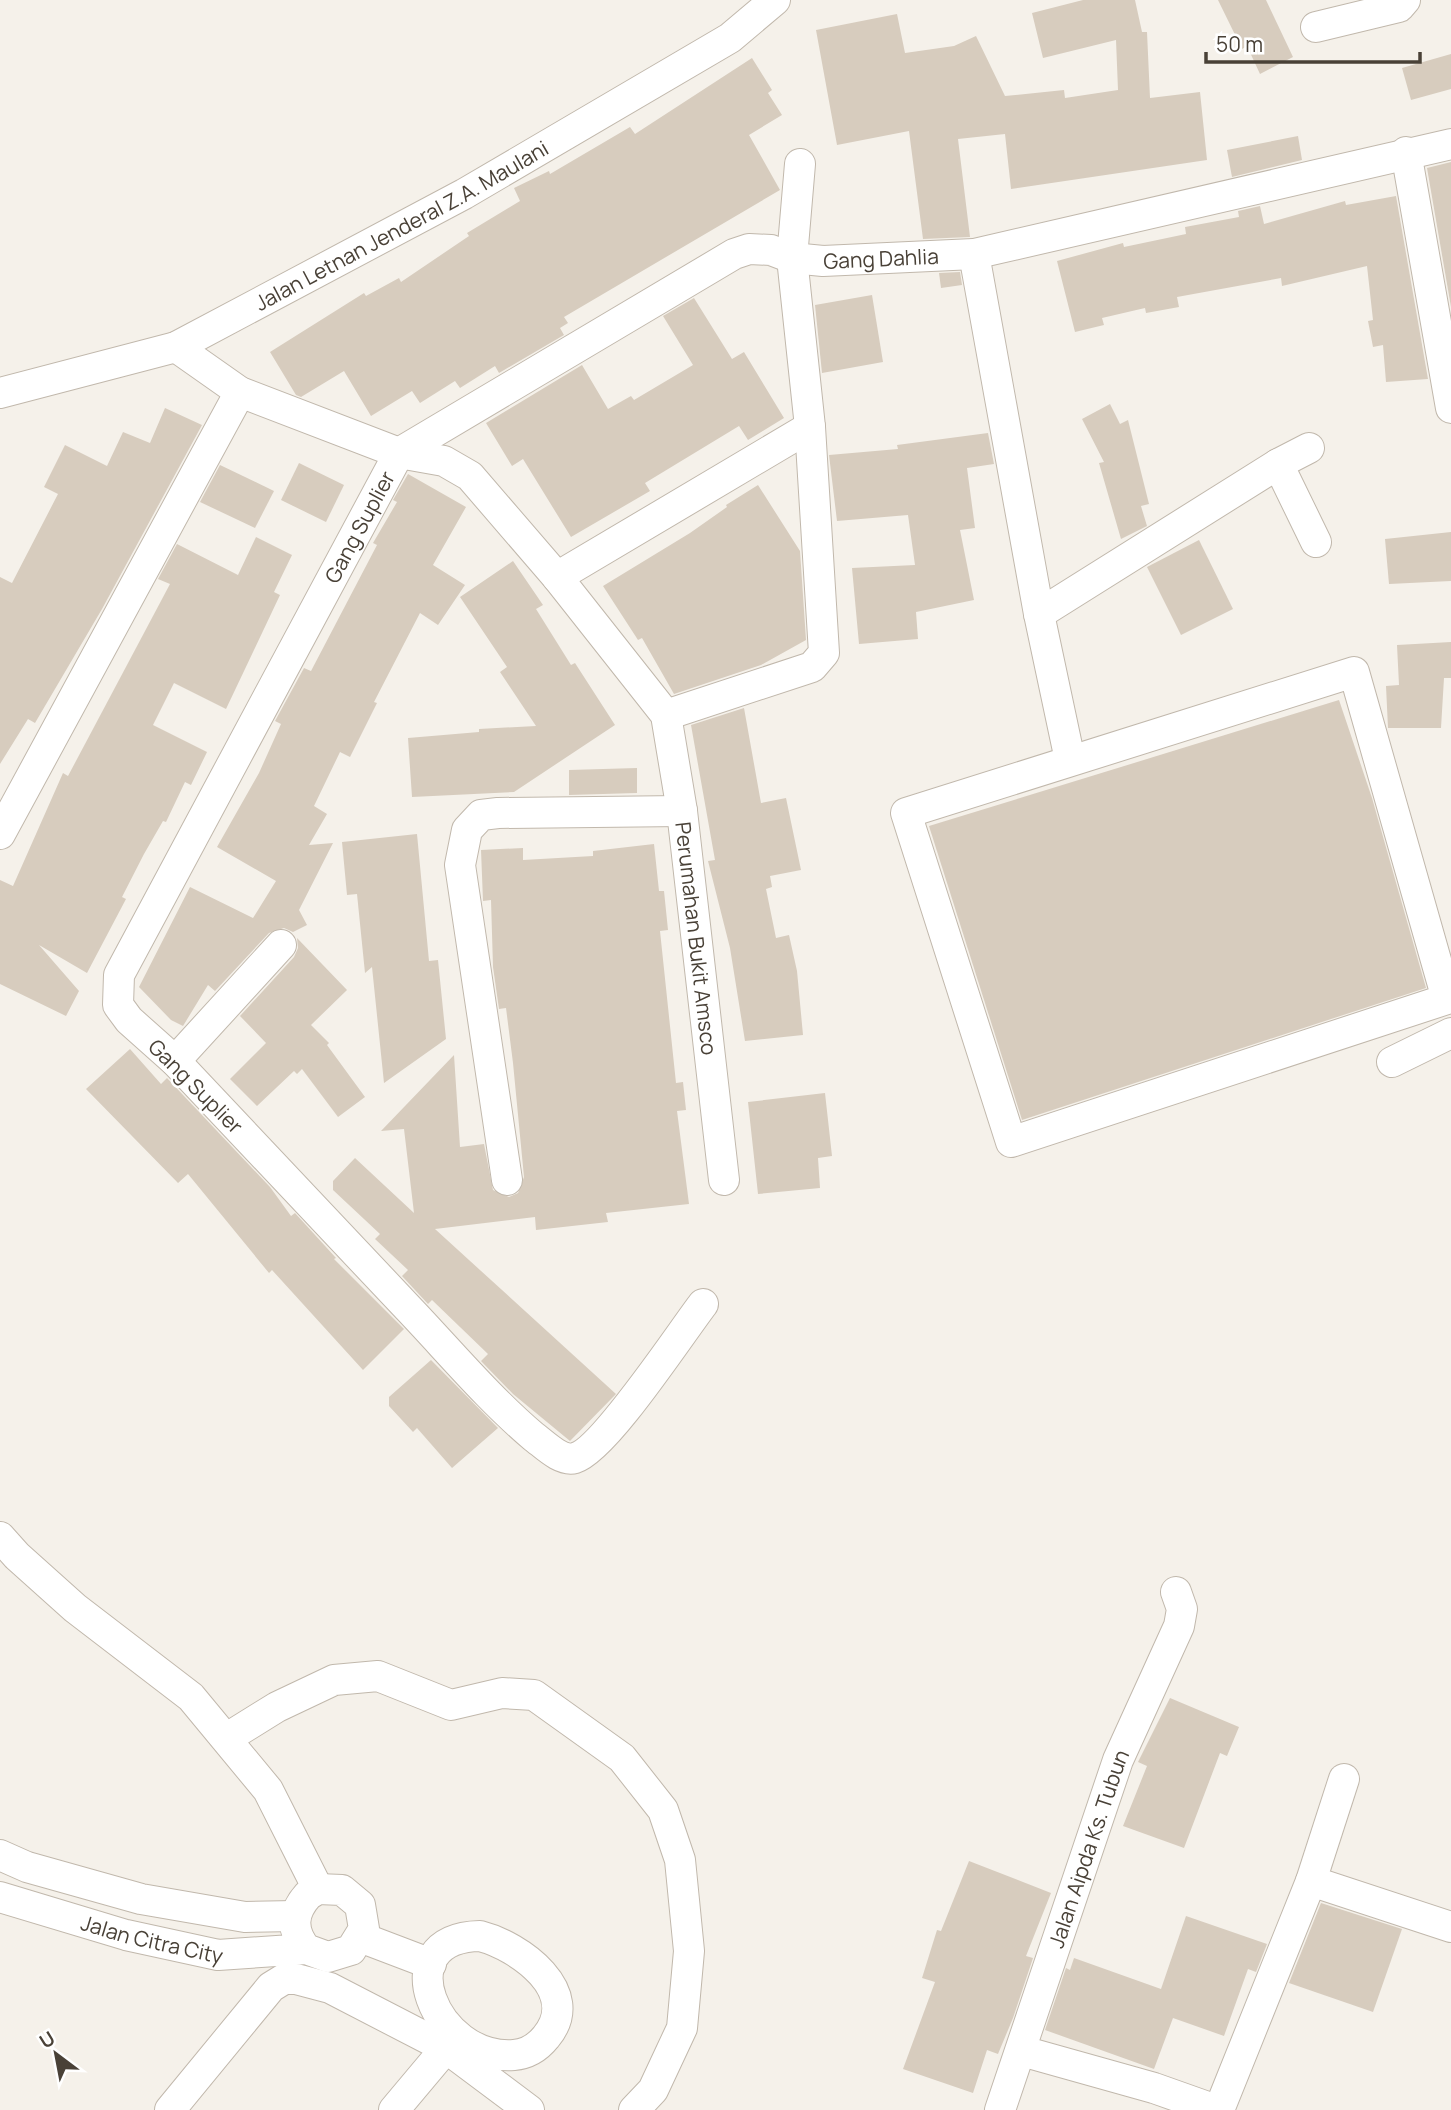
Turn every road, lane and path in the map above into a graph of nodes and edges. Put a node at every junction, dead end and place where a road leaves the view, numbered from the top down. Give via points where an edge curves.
1 (775, 0) edge
2 (1405, 0) edge
3 (1316, 27) dead end
4 (1451, 144) edge
5 (1406, 152) junction
6 (800, 164) dead end
7 (974, 254) junction
8 (792, 258) junction
9 (1440, 293) edge
10 (176, 347) junction
11 (240, 392) junction
12 (0, 393) edge
13 (1451, 408) edge
14 (810, 427) junction
15 (1309, 448) dead end
16 (399, 453) junction
17 (1278, 464) junction
18 (1316, 542) dead end
19 (557, 577) junction
20 (1039, 614) junction
21 (666, 715) junction
22 (1070, 760) junction
23 (682, 811) junction
24 (0, 834) edge
25 (281, 945) dead end
26 (1451, 1033) edge
27 (175, 1062) junction
28 (1392, 1062) dead end
29 (507, 1180) dead end
30 (724, 1180) dead end
31 (703, 1304) dead end
32 (0, 1537) edge
33 (1176, 1591) dead end
34 (227, 1738) junction
35 (1344, 1779) dead end
36 (0, 1855) edge
37 (1311, 1881) junction
38 (318, 1889) junction
39 (0, 1897) edge
40 (295, 1916) junction
41 (1451, 1927) edge
42 (360, 1937) junction
43 (306, 1949) junction
44 (431, 1964) junction
45 (446, 2048) junction
46 (1022, 2051) junction
47 (1156, 2099) edge
48 (170, 2110) edge
49 (394, 2110) edge
50 (529, 2110) edge
51 (635, 2110) edge
52 (1000, 2110) edge
53 (1218, 2110) edge

1 - 10 street, Jalan Letnan Jenderal Z.A. Maulani via 730,38 476,187
2 - 3 street via 1399,7
4 - 5 street, Gang Dahlia
5 - 7 street, Gang Dahlia
5 - 9 street
6 - 8 street
7 - 8 street, Gang Dahlia via 823,261
7 - 20 street
8 - 14 street
8 - 16 street, Gang Dahlia via 771,250 734,254
9 - 13 street
10 - 11 street
10 - 12 street, Jalan Letnan Jenderal Z.A. Maulani
11 - 16 street
11 - 24 street
14 - 19 street
14 - 21 street via 824,653 812,667
15 - 17 street
16 - 19 street via 444,461 470,476
16 - 27 street, Gang Suplier via 119,975 118,1005
17 - 18 street
17 - 20 street
19 - 21 street
20 - 22 street
21 - 23 street
22 - 22 street via 1354,673 1447,999 1011,1142 906,813
23 - 29 street, Perumahan Bukit Amsco via 498,813 481,815 467,830 460,865
23 - 30 street, Perumahan Bukit Amsco
25 - 27 street
26 - 28 street
27 - 31 street, Gang Suplier via 532,1435 568,1459 594,1446 617,1422
32 - 34 street via 75,1608 191,1697
33 - 46 street, Jalan Aipda Ks. Tubun via 1182,1609 1179,1626 1118,1760
34 - 38 street via 268,1790
34 - 51 street via 277,1706 334,1680 378,1676 451,1705 502,1693 534,1695 622,1758 663,1810 680,1860 689,1951 682,2028 653,2090
35 - 37 street
36 - 40 street, Jalan Citra City via 141,1899 245,1917
37 - 41 street
37 - 53 street
38 - 40 street via 307,1895
38 - 42 street via 342,1890 352,1896 364,1917
39 - 43 street, Jalan Citra City via 126,1935 218,1955
40 - 43 street
42 - 43 street, Jalan Citra City via 351,1950 340,1955 316,1955
42 - 44 street
44 - 44 street via 442,1949 466,1937 493,1940 510,1948 538,1970 555,1993 556,2020 550,2033 542,2043 518,2055 470,2044 444,2022 429,1998 426,1984
45 - 48 street via 330,1988 284,1979 271,1987
45 - 49 street
45 - 50 street
46 - 47 street
46 - 52 street, Jalan Aipda Ks. Tubun
47 - 53 street

